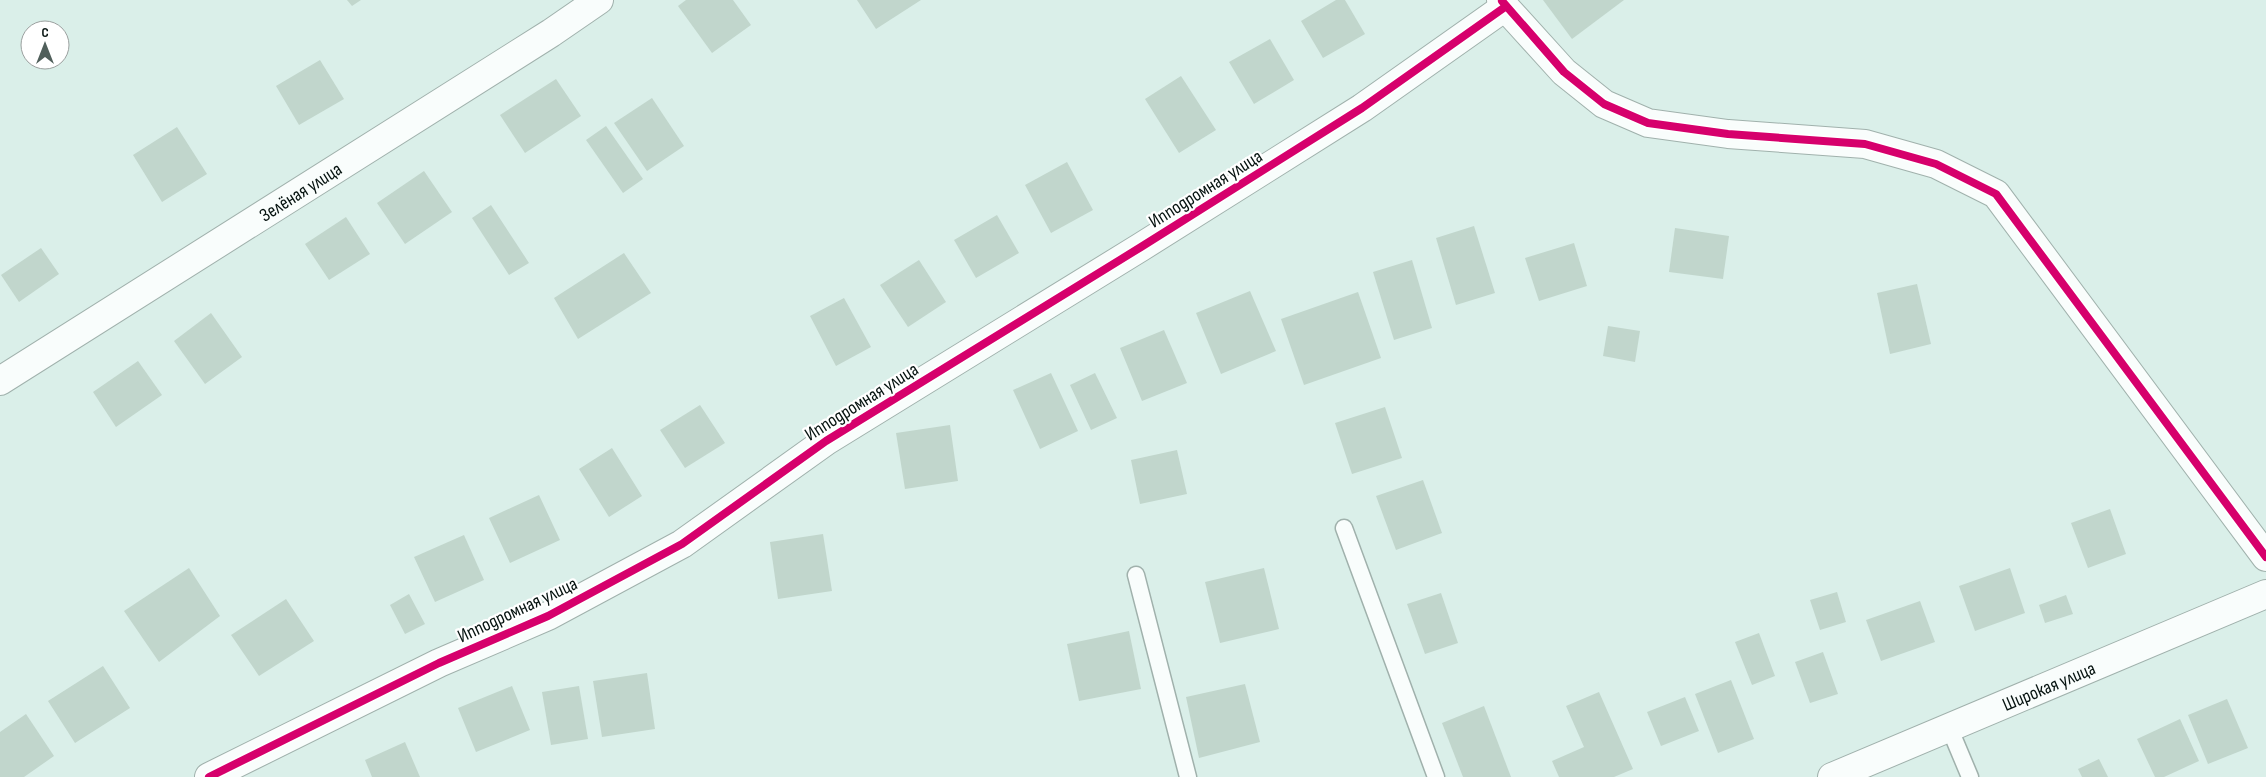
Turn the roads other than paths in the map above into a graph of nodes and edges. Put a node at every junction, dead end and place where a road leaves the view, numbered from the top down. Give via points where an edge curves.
1 (598, 0) edge
2 (1503, 4) edge
3 (0, 382) edge
4 (1344, 528) dead end
5 (2266, 557) edge
6 (1136, 575) dead end
7 (2266, 594) edge
8 (1949, 728) junction
9 (209, 777) edge
10 (1188, 777) edge
11 (1436, 777) edge
12 (1832, 777) edge
13 (1970, 777) edge

1 - 3 street, Зелёная улица via 551,33
2 - 5 street via 1564,72 1604,104 1648,123 1728,134 1865,144 1936,164 1996,194
2 - 9 street, Ипподромная улица via 1362,108 826,441 682,544 548,616 438,663
4 - 11 lane
6 - 10 lane
7 - 8 street, Широкая улица
8 - 12 street, Широкая улица
8 - 13 lane

